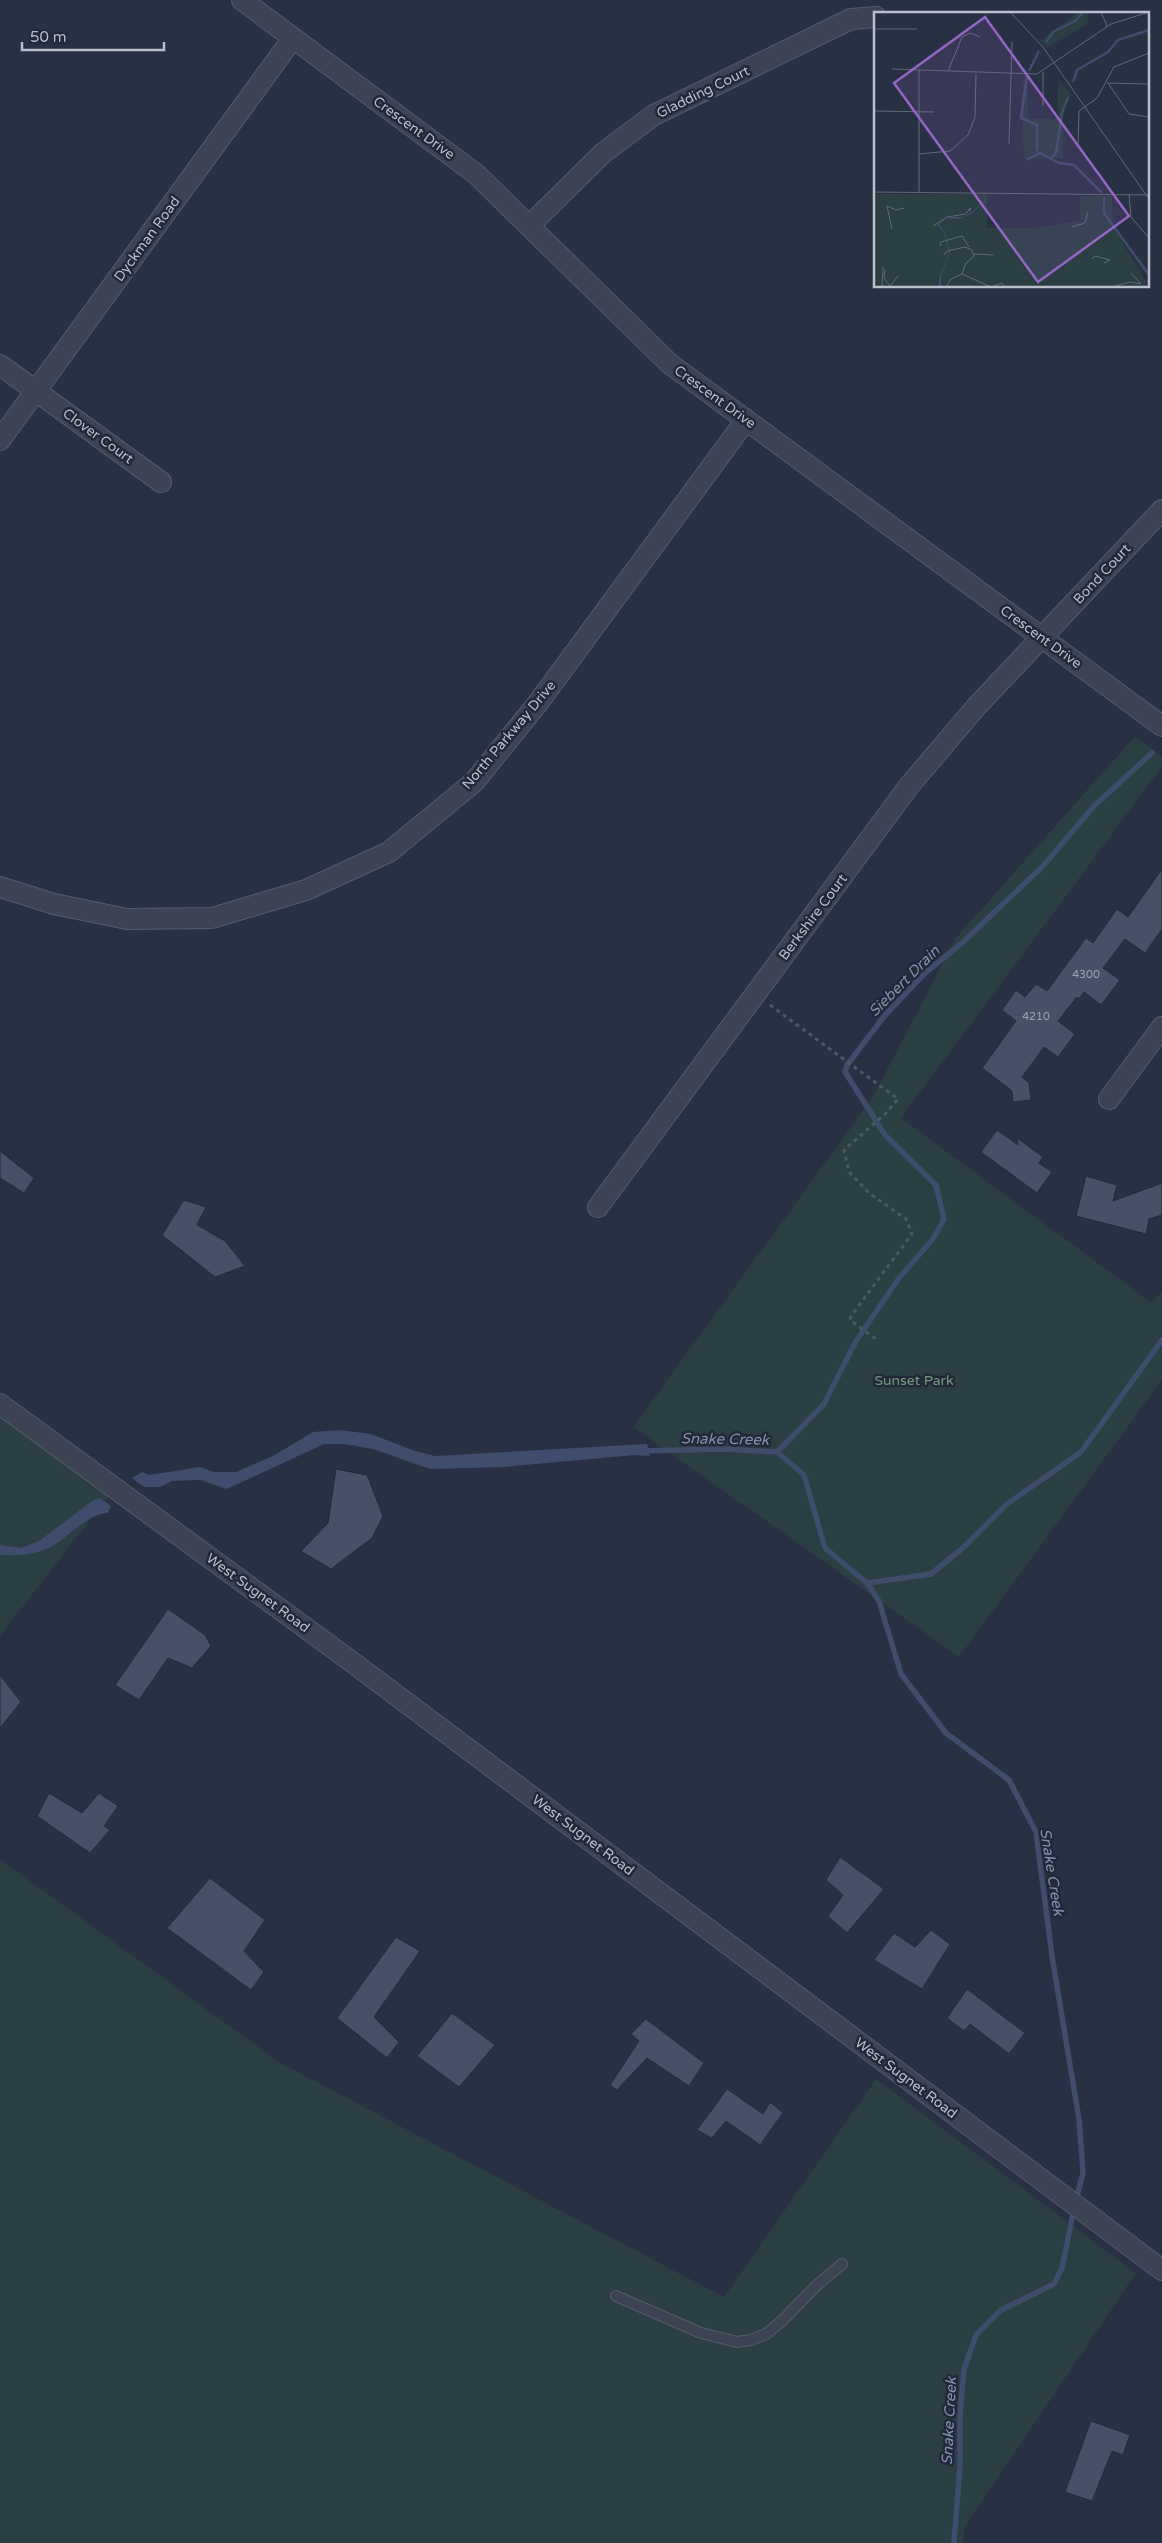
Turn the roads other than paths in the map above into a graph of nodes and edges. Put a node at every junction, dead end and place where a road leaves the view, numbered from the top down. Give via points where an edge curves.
1 (242, 0) edge
2 (874, 17) edge
3 (293, 38) junction
4 (530, 225) junction
5 (0, 365) edge
6 (36, 391) junction
7 (746, 420) junction
8 (0, 440) edge
9 (161, 482) dead end
10 (1162, 510) edge
11 (1042, 638) junction
12 (1162, 726) edge
13 (0, 886) edge
14 (1162, 1027) edge
15 (1109, 1099) dead end
16 (598, 1207) dead end
17 (0, 1404) edge
18 (842, 2264) dead end
19 (1162, 2270) edge
20 (616, 2296) dead end

1 - 3 street, Crescent Drive
2 - 4 street, Gladding Court via 851,19 654,115 603,153
3 - 4 street, Crescent Drive via 476,174
3 - 6 street, Dyckman Road
4 - 7 street, Crescent Drive via 670,364
5 - 6 street, Clover Court
6 - 8 street, Dyckman Road
6 - 9 street, Clover Court
7 - 11 street, Crescent Drive
7 - 13 street, North Parkway Drive via 538,703 474,782 390,852 306,890 212,918 127,919 54,904
10 - 11 street, Bond Court
11 - 12 street, Crescent Drive
11 - 16 street, Berkshire Court via 976,707 909,786
14 - 15 street
17 - 19 street, West Sugnet Road via 360,1667
18 - 20 lane via 817,2284 762,2340 737,2342 719,2339

